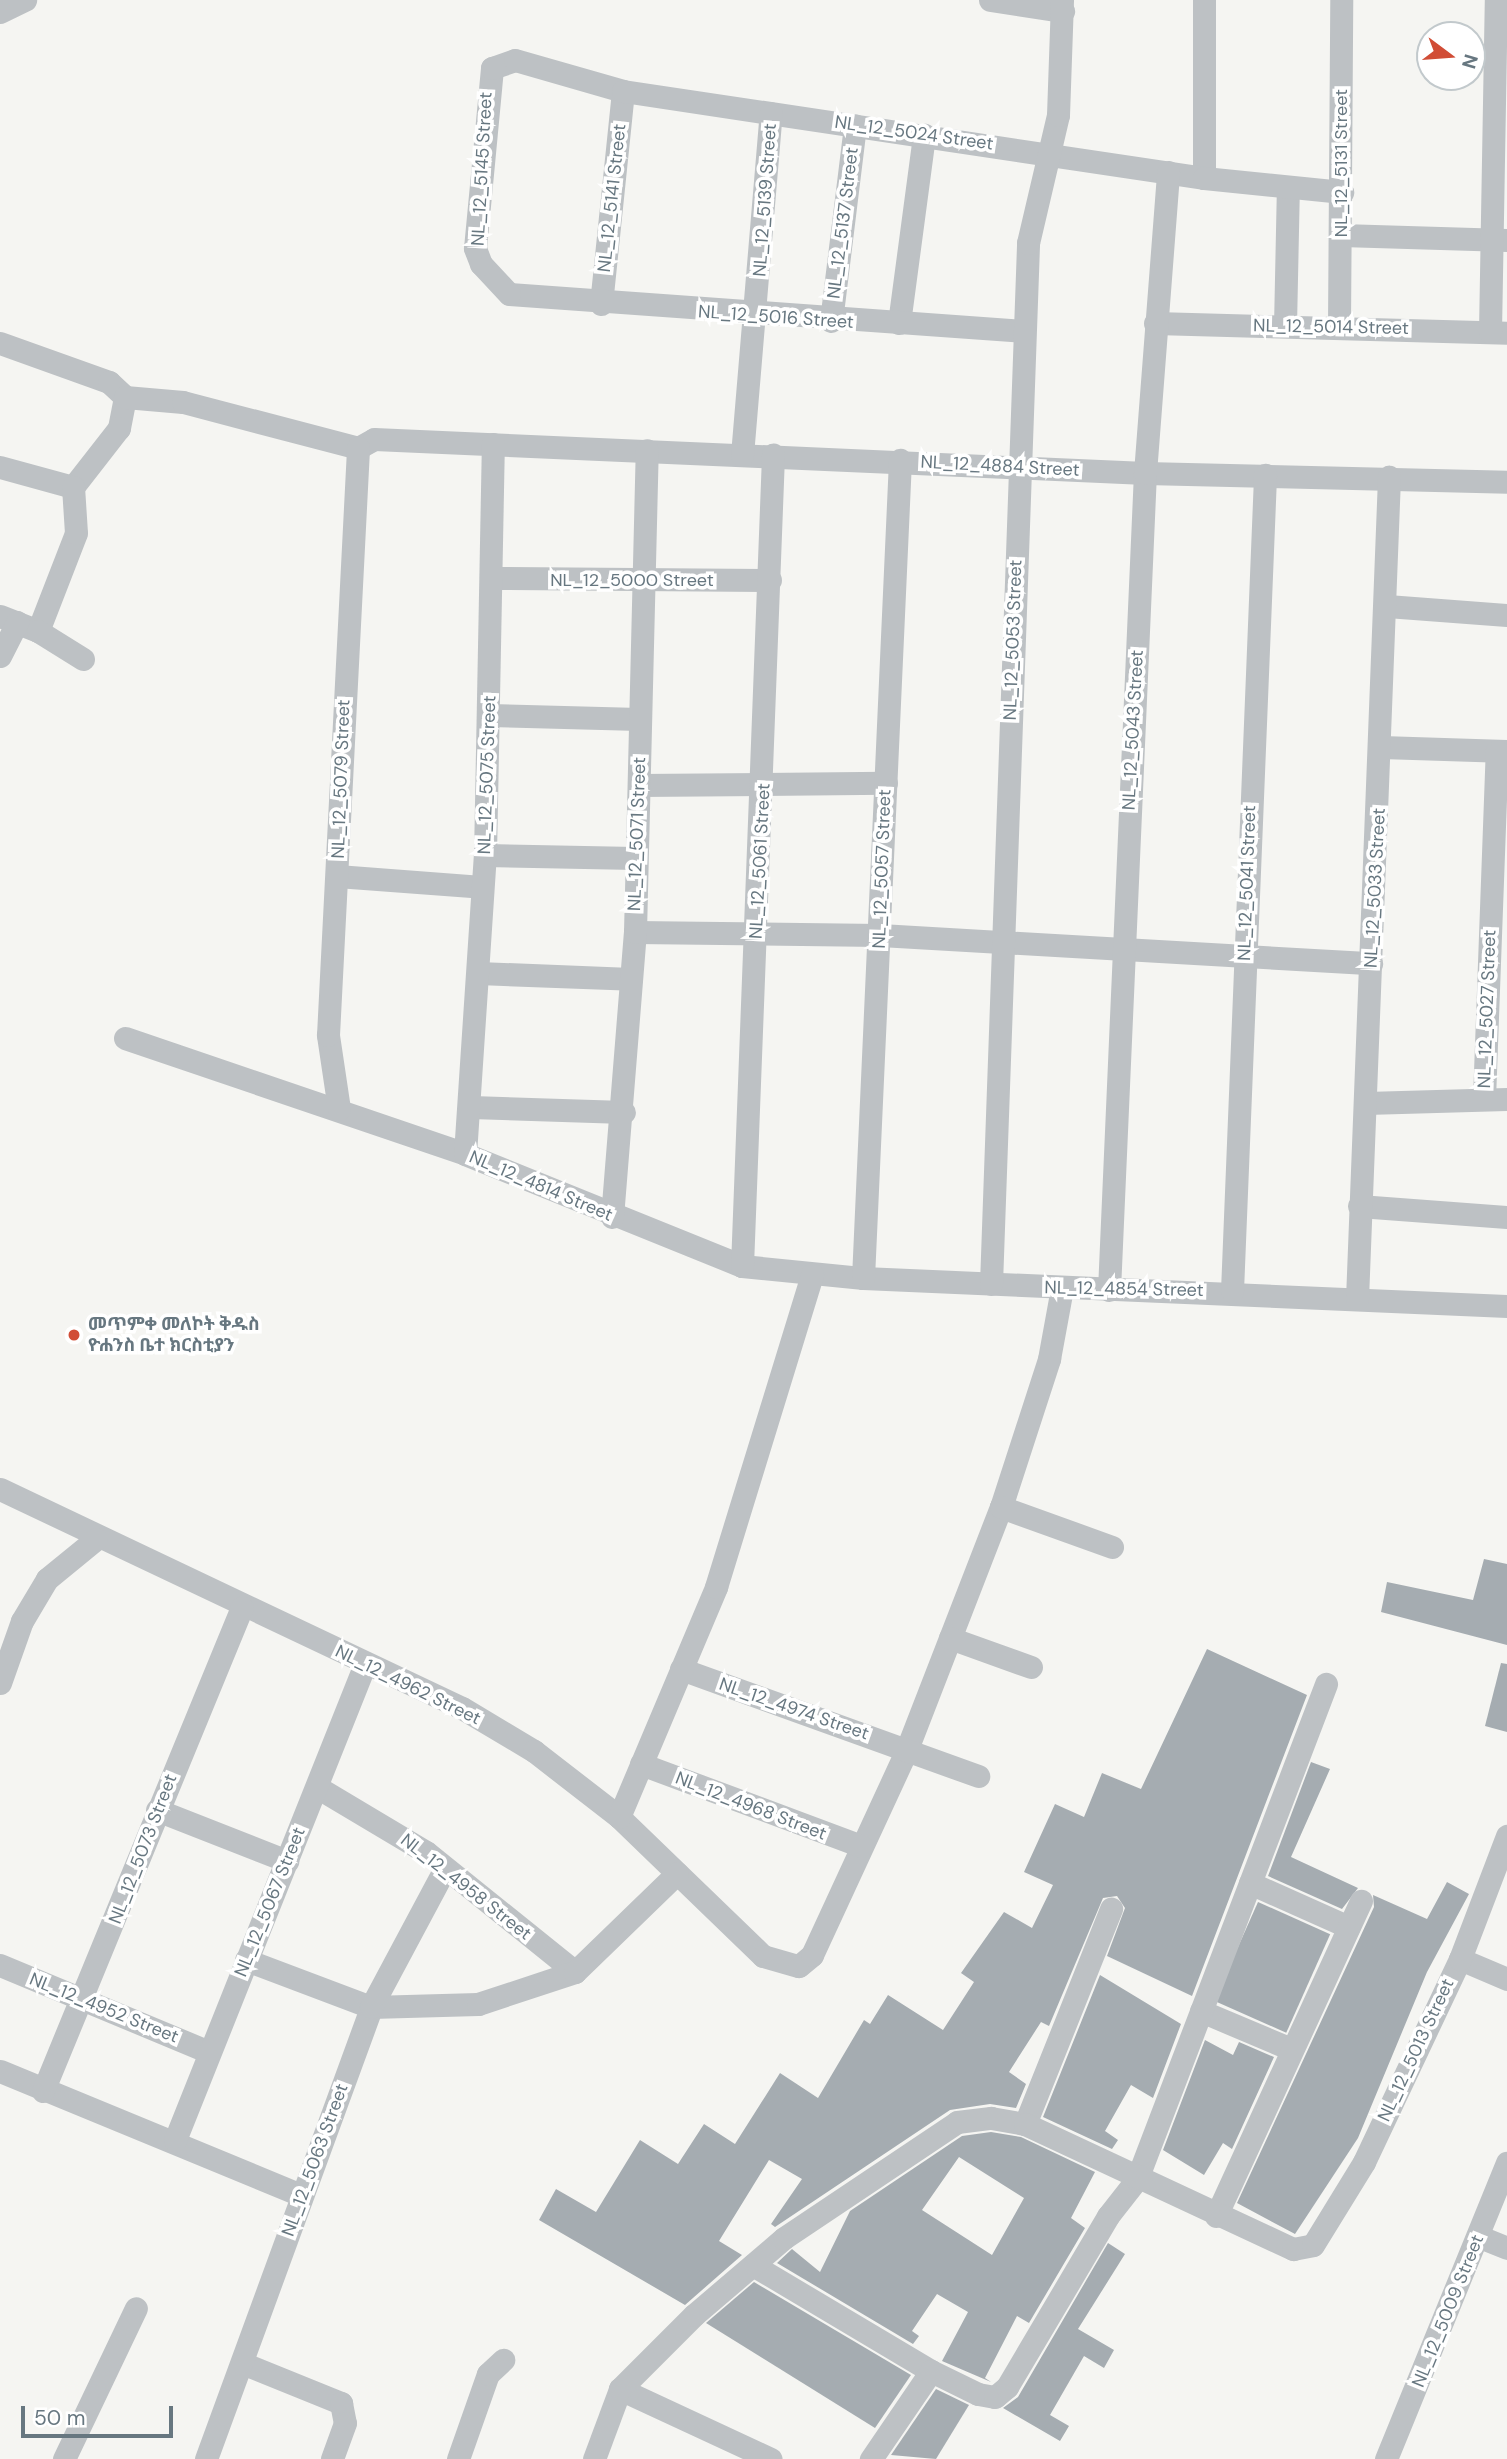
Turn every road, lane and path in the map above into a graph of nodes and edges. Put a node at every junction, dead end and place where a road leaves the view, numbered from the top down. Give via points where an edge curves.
1 (25, 0) edge
2 (990, 0) edge
3 (1203, 0) edge
4 (1341, 0) edge
5 (1496, 0) edge
6 (1062, 6) edge
7 (0, 12) edge
8 (623, 91) junction
9 (771, 113) junction
10 (855, 125) junction
11 (924, 135) junction
12 (1049, 152) junction
13 (1168, 172) junction
14 (1204, 178) junction
15 (1288, 188) junction
16 (1342, 192) junction
17 (1341, 235) junction
18 (1499, 240) edge
19 (528, 298) joint
20 (601, 304) junction
21 (757, 316) junction
22 (831, 321) junction
23 (899, 323) junction
24 (1155, 323) junction
25 (1285, 326) junction
26 (1339, 326) junction
27 (1024, 331) junction
28 (1499, 333) edge
29 (0, 344) edge
30 (125, 397) junction
31 (493, 444) junction
32 (358, 448) junction
33 (647, 450) junction
34 (742, 455) junction
35 (773, 455) junction
36 (900, 460) junction
37 (0, 467) edge
38 (1020, 467) junction
39 (1145, 473) junction
40 (1265, 475) junction
41 (1389, 477) junction
42 (1507, 482) edge
43 (73, 487) junction
44 (494, 578) junction
45 (770, 580) junction
46 (646, 581) junction
47 (1387, 606) junction
48 (1507, 615) edge
49 (19, 623) edge
50 (0, 656) edge
51 (83, 659) dead end
52 (489, 715) junction
53 (639, 719) junction
54 (1381, 747) junction
55 (1502, 751) edge
56 (886, 783) junction
57 (639, 785) junction
58 (764, 785) junction
59 (485, 855) junction
60 (635, 858) junction
61 (337, 876) junction
62 (482, 887) junction
63 (635, 932) junction
64 (757, 934) junction
65 (880, 935) junction
66 (1002, 941) junction
67 (1123, 946) junction
68 (1244, 958) junction
69 (1371, 964) junction
70 (478, 973) junction
71 (631, 979) junction
72 (125, 1038) dead end
73 (1495, 1099) edge
74 (1366, 1102) junction
75 (471, 1107) junction
76 (339, 1109) junction
77 (624, 1112) junction
78 (466, 1154) junction
79 (1359, 1206) junction
80 (612, 1217) junction
81 (1507, 1217) edge
82 (742, 1266) junction
83 (812, 1274) junction
84 (863, 1278) junction
85 (991, 1284) junction
86 (1062, 1288) junction
87 (1109, 1290) junction
88 (1232, 1291) junction
89 (1357, 1299) junction
90 (1507, 1306) edge
91 (0, 1489) edge
92 (1000, 1507) junction
93 (96, 1539) junction
94 (1112, 1547) dead end
95 (242, 1607) junction
96 (950, 1638) junction
97 (365, 1664) junction
98 (1031, 1667) dead end
99 (681, 1669) junction
100 (0, 1683) edge
101 (1325, 1684) dead end
102 (907, 1749) junction
103 (641, 1764) junction
104 (978, 1776) dead end
105 (317, 1787) junction
106 (157, 1810) junction
107 (619, 1817) junction
108 (1506, 1843) edge
109 (861, 1846) junction
110 (287, 1861) junction
111 (444, 1870) junction
112 (677, 1873) junction
113 (1250, 1882) junction
114 (1361, 1902) dead end
115 (1111, 1909) dead end
116 (1349, 1927) junction
117 (1460, 1959) junction
118 (246, 1960) junction
119 (0, 1965) edge
120 (575, 1972) junction
121 (1507, 1979) edge
122 (85, 2000) junction
123 (371, 2007) junction
124 (1201, 2011) junction
125 (1291, 2049) junction
126 (207, 2051) junction
127 (0, 2071) edge
128 (43, 2091) junction
129 (1025, 2124) junction
130 (175, 2140) junction
131 (1507, 2163) edge
132 (1137, 2179) junction
133 (299, 2194) junction
134 (1216, 2216) junction
135 (1480, 2237) junction
136 (1507, 2248) edge
137 (753, 2265) junction
138 (136, 2308) dead end
139 (503, 2360) dead end
140 (242, 2363) junction
141 (931, 2371) junction
142 (620, 2389) junction
143 (733, 2450) edge
144 (64, 2459) edge
145 (206, 2459) edge
146 (332, 2459) edge
147 (458, 2459) edge
148 (594, 2459) edge
149 (771, 2459) edge
150 (871, 2459) edge
151 (1386, 2459) edge

1 - 7 street
2 - 6 street
3 - 14 street
4 - 16 street, NL_12_5131 Street
5 - 18 street
6 - 12 street, NL_12_5053 Street via 1058,115
8 - 9 street, NL_12_5024 Street
8 - 19 street, NL_12_5145 Street via 515,60 492,68 475,248 491,278 509,294
8 - 20 street, NL_12_5141 Street
9 - 10 street, NL_12_5024 Street
9 - 21 street, NL_12_5139 Street
10 - 11 street, NL_12_5024 Street
10 - 22 street, NL_12_5137 Street
11 - 12 street, NL_12_5024 Street
11 - 23 street
12 - 13 street, NL_12_5024 Street
12 - 27 street, NL_12_5053 Street via 1028,243
13 - 14 street, NL_12_5024 Street
13 - 24 street, NL_12_5043 Street
14 - 15 street, NL_12_5024 Street
15 - 16 street, NL_12_5024 Street
15 - 25 street
16 - 17 street, NL_12_5131 Street
17 - 18 street
17 - 26 street, NL_12_5131 Street
18 - 28 street
19 - 20 street, NL_12_5016 Street
20 - 21 street, NL_12_5016 Street
21 - 22 street, NL_12_5016 Street
21 - 34 street, NL_12_5139 Street
22 - 23 street, NL_12_5016 Street
23 - 27 street, NL_12_5016 Street
24 - 25 street, NL_12_5014 Street
24 - 39 street, NL_12_5043 Street
25 - 26 street, NL_12_5014 Street
26 - 28 street, NL_12_5014 Street
27 - 38 street, NL_12_5053 Street
29 - 30 street via 109,382
30 - 32 street via 183,402
30 - 43 street via 119,428
31 - 32 street, NL_12_4884 Street via 374,439
31 - 33 street, NL_12_4884 Street
31 - 44 street, NL_12_5075 Street
32 - 61 street, NL_12_5079 Street
33 - 34 street, NL_12_4884 Street
33 - 46 street, NL_12_5071 Street
34 - 35 street, NL_12_4884 Street
35 - 36 street, NL_12_4884 Street
35 - 45 street, NL_12_5061 Street
36 - 38 street, NL_12_4884 Street
36 - 56 street, NL_12_5057 Street
37 - 43 street
38 - 39 street, NL_12_4884 Street
38 - 66 street, NL_12_5053 Street
39 - 40 street, NL_12_4884 Street
39 - 67 street, NL_12_5043 Street
40 - 41 street, NL_12_4884 Street
40 - 68 street, NL_12_5041 Street
41 - 42 street, NL_12_4884 Street
41 - 47 street, NL_12_5033 Street
43 - 49 street via 76,533
44 - 46 street, NL_12_5000 Street
44 - 52 street, NL_12_5075 Street
45 - 46 street, NL_12_5000 Street
45 - 58 street, NL_12_5061 Street
46 - 53 street, NL_12_5071 Street
47 - 48 street
47 - 54 street, NL_12_5033 Street
49 - 50 street
49 - 51 street
52 - 53 street
52 - 59 street, NL_12_5075 Street
53 - 57 street, NL_12_5071 Street
54 - 55 street
54 - 69 street, NL_12_5033 Street
55 - 73 street, NL_12_5027 Street
56 - 58 street
56 - 65 street, NL_12_5057 Street
57 - 58 street
57 - 60 street, NL_12_5071 Street
58 - 64 street, NL_12_5061 Street
59 - 60 street
59 - 62 street, NL_12_5075 Street
60 - 63 street, NL_12_5071 Street
61 - 62 street
61 - 76 street, NL_12_5079 Street via 328,1035
62 - 70 street, NL_12_5075 Street
63 - 64 street
63 - 71 street, NL_12_5071 Street
64 - 65 street
64 - 82 street, NL_12_5061 Street
65 - 66 street
65 - 84 street, NL_12_5057 Street
66 - 67 street
66 - 85 street, NL_12_5053 Street
67 - 68 street
67 - 87 street, NL_12_5043 Street
68 - 69 street
68 - 88 street, NL_12_5041 Street
69 - 74 street, NL_12_5033 Street
70 - 71 street
70 - 75 street, NL_12_5075 Street
71 - 77 street, NL_12_5071 Street
72 - 76 street, NL_12_4814 Street
73 - 74 street
74 - 79 street, NL_12_5033 Street
75 - 77 street
75 - 78 street, NL_12_5075 Street
76 - 78 street, NL_12_4814 Street
77 - 80 street, NL_12_5071 Street
78 - 80 street, NL_12_4814 Street
79 - 81 street
79 - 89 street, NL_12_5033 Street
80 - 82 street, NL_12_4814 Street
82 - 83 street, NL_12_4854 Street
83 - 84 street, NL_12_4854 Street
83 - 99 street via 748,1493
84 - 85 street, NL_12_4854 Street
85 - 86 street, NL_12_4854 Street
86 - 87 street, NL_12_4854 Street
86 - 92 street via 1049,1359
87 - 88 street, NL_12_4854 Street
88 - 89 street, NL_12_4854 Street
89 - 90 street, NL_12_4854 Street
91 - 93 street, NL_12_4962 Street
92 - 94 street
92 - 96 street
93 - 95 street, NL_12_4962 Street
93 - 100 street via 47,1579 22,1621
95 - 97 street, NL_12_4962 Street
95 - 106 street, NL_12_5073 Street
96 - 98 street
96 - 102 street
97 - 105 street, NL_12_5067 Street
97 - 107 street, NL_12_4962 Street via 522,1744
99 - 102 street, NL_12_4974 Street
99 - 103 street
101 - 113 street
102 - 104 street, NL_12_4974 Street
102 - 109 street
103 - 107 street
103 - 109 street, NL_12_4968 Street
105 - 110 street, NL_12_5067 Street
105 - 111 street, NL_12_4958 Street via 426,1852
106 - 110 street
106 - 122 street, NL_12_5073 Street
107 - 112 street, NL_12_4962 Street
108 - 117 street, NL_12_5013 Street
109 - 112 street, NL_12_4962 Street via 812,1955 799,1966 780,1965 763,1956
110 - 118 street, NL_12_5067 Street
111 - 120 street, NL_12_4958 Street
111 - 123 street, NL_12_5063 Street
112 - 120 street
113 - 116 street
113 - 124 street
114 - 116 street
115 - 129 street
116 - 125 street
117 - 121 street
117 - 134 street, NL_12_5013 Street via 1364,2162 1313,2245 1303,2251
118 - 123 street
118 - 126 street, NL_12_5067 Street
119 - 122 street, NL_12_4952 Street
120 - 123 street via 478,2004
122 - 126 street, NL_12_4952 Street
122 - 128 street, NL_12_5073 Street
123 - 133 street, NL_12_5063 Street
124 - 125 street
124 - 132 street
125 - 134 street
126 - 130 street, NL_12_5067 Street
127 - 128 street
128 - 130 street
129 - 132 street
129 - 137 street via 991,2118 957,2122
130 - 133 street
131 - 135 street, NL_12_5009 Street
132 - 134 street
132 - 141 street via 1108,2216 1007,2387 995,2397 978,2394
133 - 140 street, NL_12_5063 Street
135 - 136 street
135 - 151 street, NL_12_5009 Street
137 - 141 street
137 - 142 street
138 - 144 street
139 - 147 street via 488,2374
140 - 145 street, NL_12_5063 Street
140 - 146 street via 341,2403 345,2423
141 - 150 street
142 - 143 street
142 - 148 street
143 - 149 street

